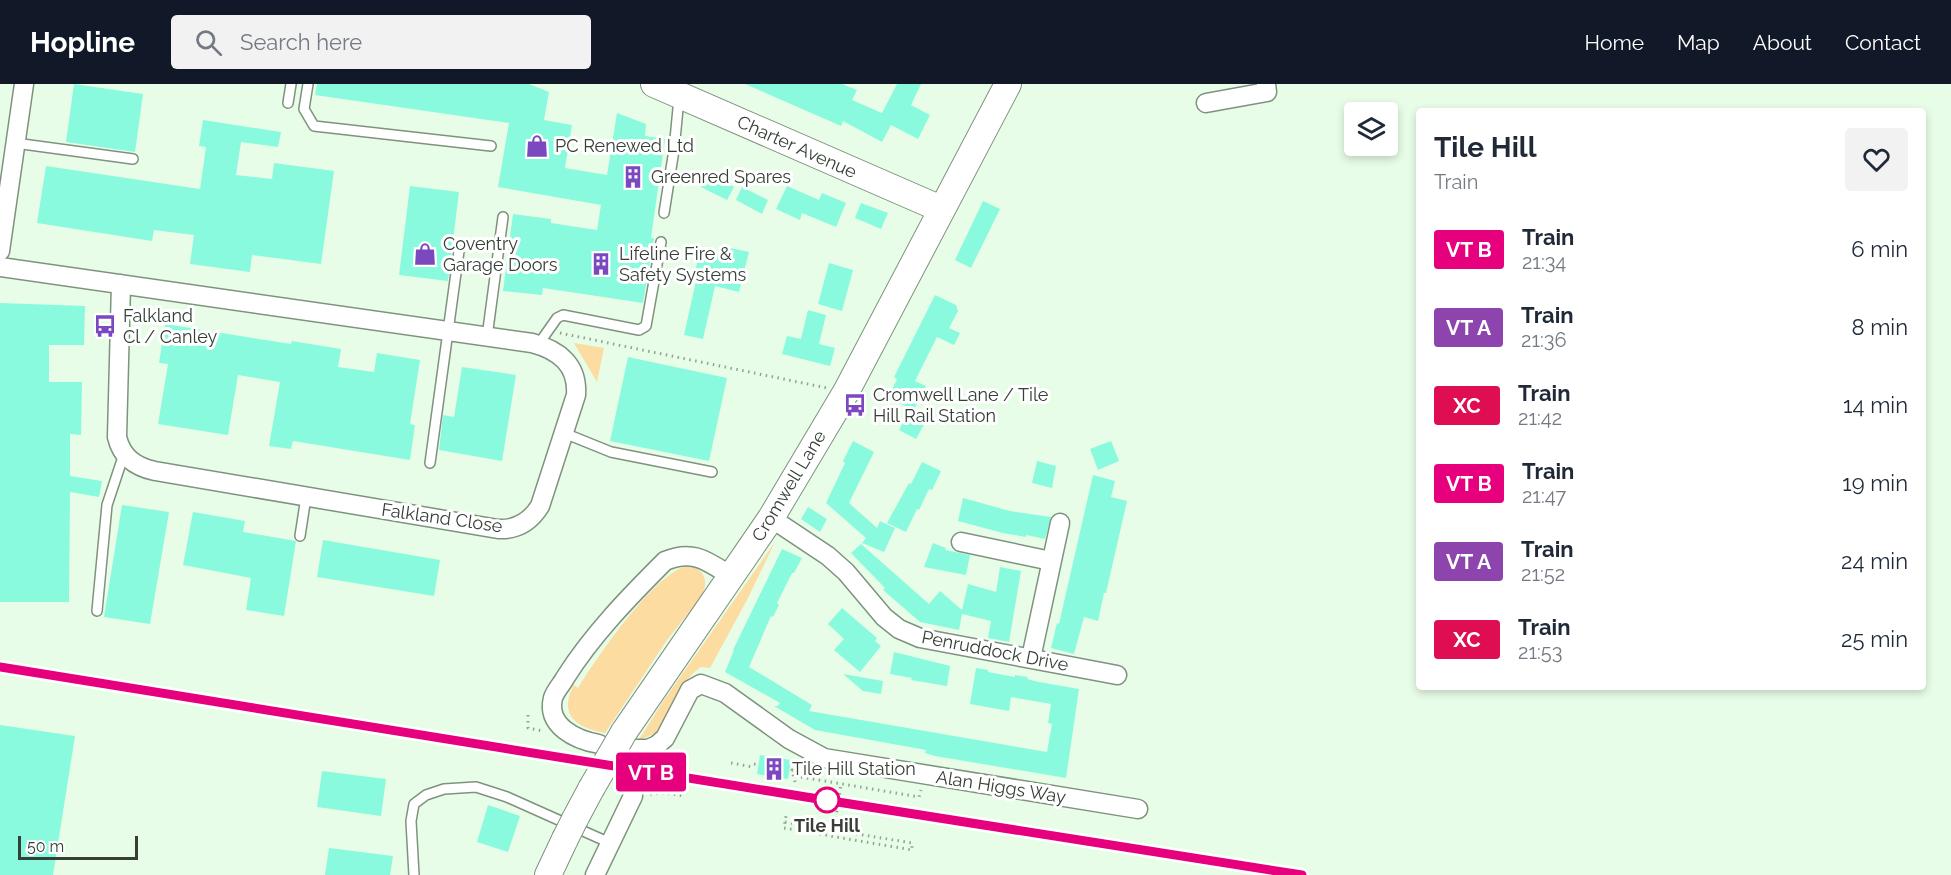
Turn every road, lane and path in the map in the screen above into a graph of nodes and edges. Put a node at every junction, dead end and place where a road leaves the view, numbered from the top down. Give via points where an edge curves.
1 (24, 84) edge
2 (291, 84) edge
3 (308, 84) edge
4 (654, 84) edge
5 (1008, 84) edge
6 (1266, 84) edge
7 (679, 95) junction
8 (288, 103) dead end
9 (1206, 103) dead end
10 (15, 143) junction
11 (491, 146) dead end
12 (133, 159) dead end
13 (941, 210) junction
14 (664, 213) dead end
15 (503, 217) dead end
16 (661, 242) dead end
17 (0, 251) edge
18 (459, 251) dead end
19 (0, 267) edge
20 (121, 284) junction
21 (447, 331) junction
22 (487, 337) junction
23 (543, 338) junction
24 (846, 392) junction
25 (564, 433) junction
26 (123, 454) junction
27 (430, 463) dead end
28 (712, 472) dead end
29 (306, 497) junction
30 (771, 518) junction
31 (1060, 523) dead end
32 (300, 536) dead end
33 (962, 542) dead end
34 (1051, 561) junction
35 (731, 576) junction
36 (96, 610) dead end
37 (1031, 658) junction
38 (1117, 675) dead end
39 (628, 740) junction
40 (599, 744) dead end
41 (731, 764) dead end
42 (755, 765) dead end
43 (819, 774) dead end
44 (795, 776) junction
45 (795, 782) dead end
46 (841, 784) junction
47 (921, 790) dead end
48 (633, 796) joint
49 (684, 796) dead end
50 (1138, 809) dead end
51 (786, 816) dead end
52 (784, 822) junction
53 (834, 830) junction
54 (610, 843) junction
55 (414, 875) edge
56 (548, 875) edge
57 (595, 875) edge

1 - 10 street
2 - 8 lane
3 - 11 lane via 304,109 314,126
4 - 7 street, Charter Avenue
5 - 13 street, Cromwell Lane
6 - 9 street via 1267,92
7 - 13 street, Charter Avenue
7 - 14 lane
10 - 12 lane
10 - 17 street
13 - 24 street, Cromwell Lane
15 - 22 lane
16 - 23 lane via 646,326 639,330 562,315
18 - 21 lane
19 - 20 street, Falkland Close
20 - 21 street, Falkland Close
20 - 26 street via 117,429
21 - 22 street, Falkland Close
21 - 27 lane
22 - 23 street, Falkland Close
23 - 24 path
23 - 25 street, Falkland Close via 573,369 575,377 576,394
24 - 30 street, Cromwell Lane
25 - 28 lane via 611,452
25 - 29 street, Falkland Close via 540,506 530,519 512,528 498,529
26 - 29 street, Falkland Close via 140,467 155,471
26 - 36 lane via 107,505
29 - 32 lane
30 - 35 street, Cromwell Lane
30 - 37 street, Penruddock Drive via 828,556 899,629 920,638
31 - 34 street
33 - 34 street
34 - 37 street
35 - 39 street, Cromwell Lane
35 - 40 street via 697,557 679,555 665,561 650,575 598,632 553,697 553,715 573,738
37 - 38 street, Penruddock Drive
39 - 50 street, Alan Higgs Way via 648,749 657,745 690,690 701,684 725,693 789,739 824,758
39 - 56 street, Cromwell Lane, bridge via 591,789
41 - 42 path
43 - 44 path via 792,770
44 - 45 path
44 - 46 path
46 - 47 path via 919,797
46 - 53 path, bridge
48 - 49 path
48 - 54 street
51 - 52 path
52 - 53 path
52 - 53 path via 784,828 912,850 912,843
54 - 55 lane via 507,797 476,788 444,789 414,804
54 - 57 street

